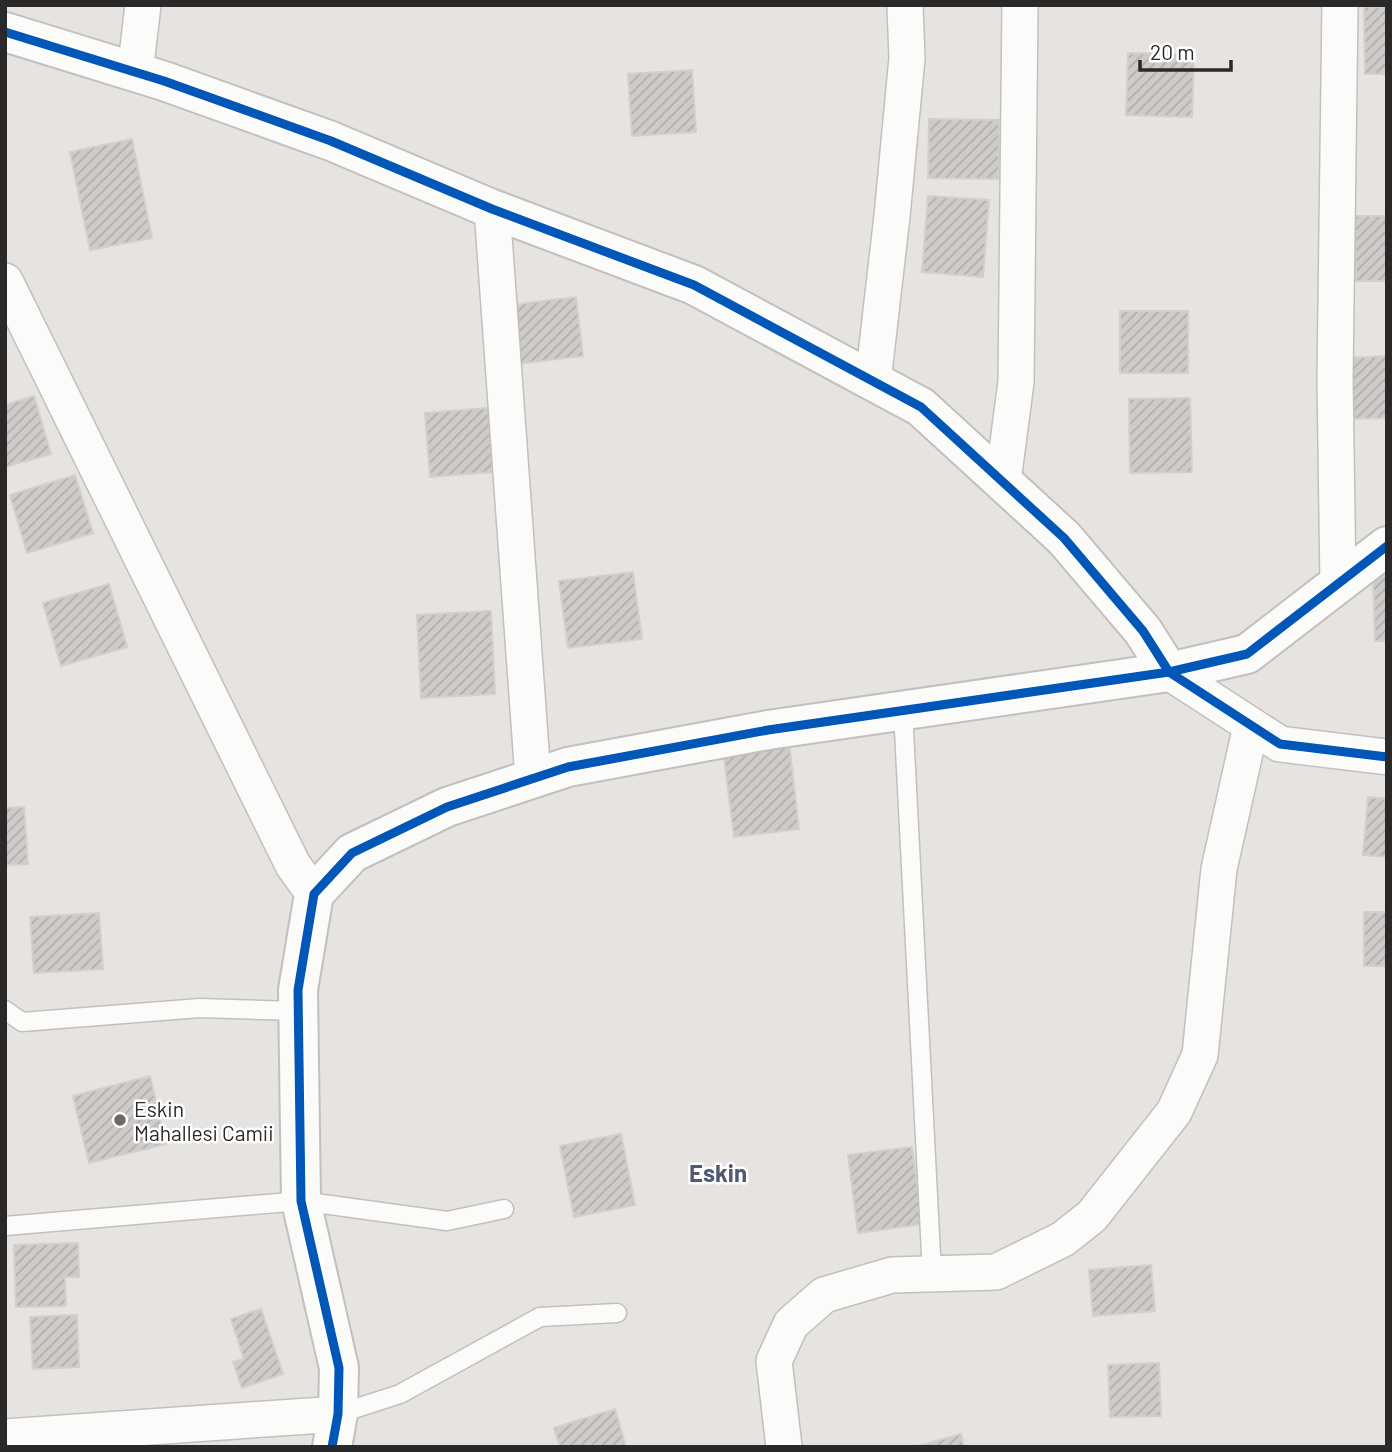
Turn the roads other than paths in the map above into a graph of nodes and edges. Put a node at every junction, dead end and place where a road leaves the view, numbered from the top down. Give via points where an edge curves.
1 (143, 5) edge
2 (905, 5) edge
3 (1020, 5) edge
4 (1339, 5) edge
5 (5, 32) edge
6 (135, 72) junction
7 (492, 209) junction
8 (5, 281) edge
9 (873, 381) junction
10 (1003, 481) junction
11 (1387, 546) edge
12 (1338, 584) junction
13 (1169, 672) junction
14 (903, 711) junction
15 (1251, 726) junction
16 (1387, 757) edge
17 (533, 778) junction
18 (314, 894) junction
19 (5, 1010) edge
20 (299, 1011) junction
21 (301, 1201) junction
22 (504, 1209) dead end
23 (5, 1226) edge
24 (932, 1274) junction
25 (617, 1313) dead end
26 (335, 1430) edge
27 (5, 1437) edge
28 (784, 1447) edge

1 - 6 street
2 - 9 street via 907,58
3 - 10 street via 1016,382
4 - 12 street
5 - 6 street
6 - 7 street via 331,141
7 - 9 street via 694,285
7 - 17 street
8 - 18 street via 293,865
9 - 10 street via 921,407
10 - 13 street via 1064,538 1143,631
11 - 12 street
12 - 13 street via 1247,653
13 - 14 street
13 - 15 street
14 - 17 street via 768,730 568,767
14 - 24 lane
15 - 16 street via 1280,744
15 - 24 street via 1219,869 1200,1055 1174,1112 1092,1216 1063,1239 996,1272
17 - 18 street via 447,807 352,853
18 - 20 street via 298,990
19 - 20 lane via 22,1022 200,1008
20 - 21 street
21 - 22 lane via 447,1221
21 - 23 lane
21 - 26 street via 339,1368
24 - 28 street via 892,1275 824,1295 791,1324 774,1361
25 - 26 lane via 540,1317
26 - 27 street

